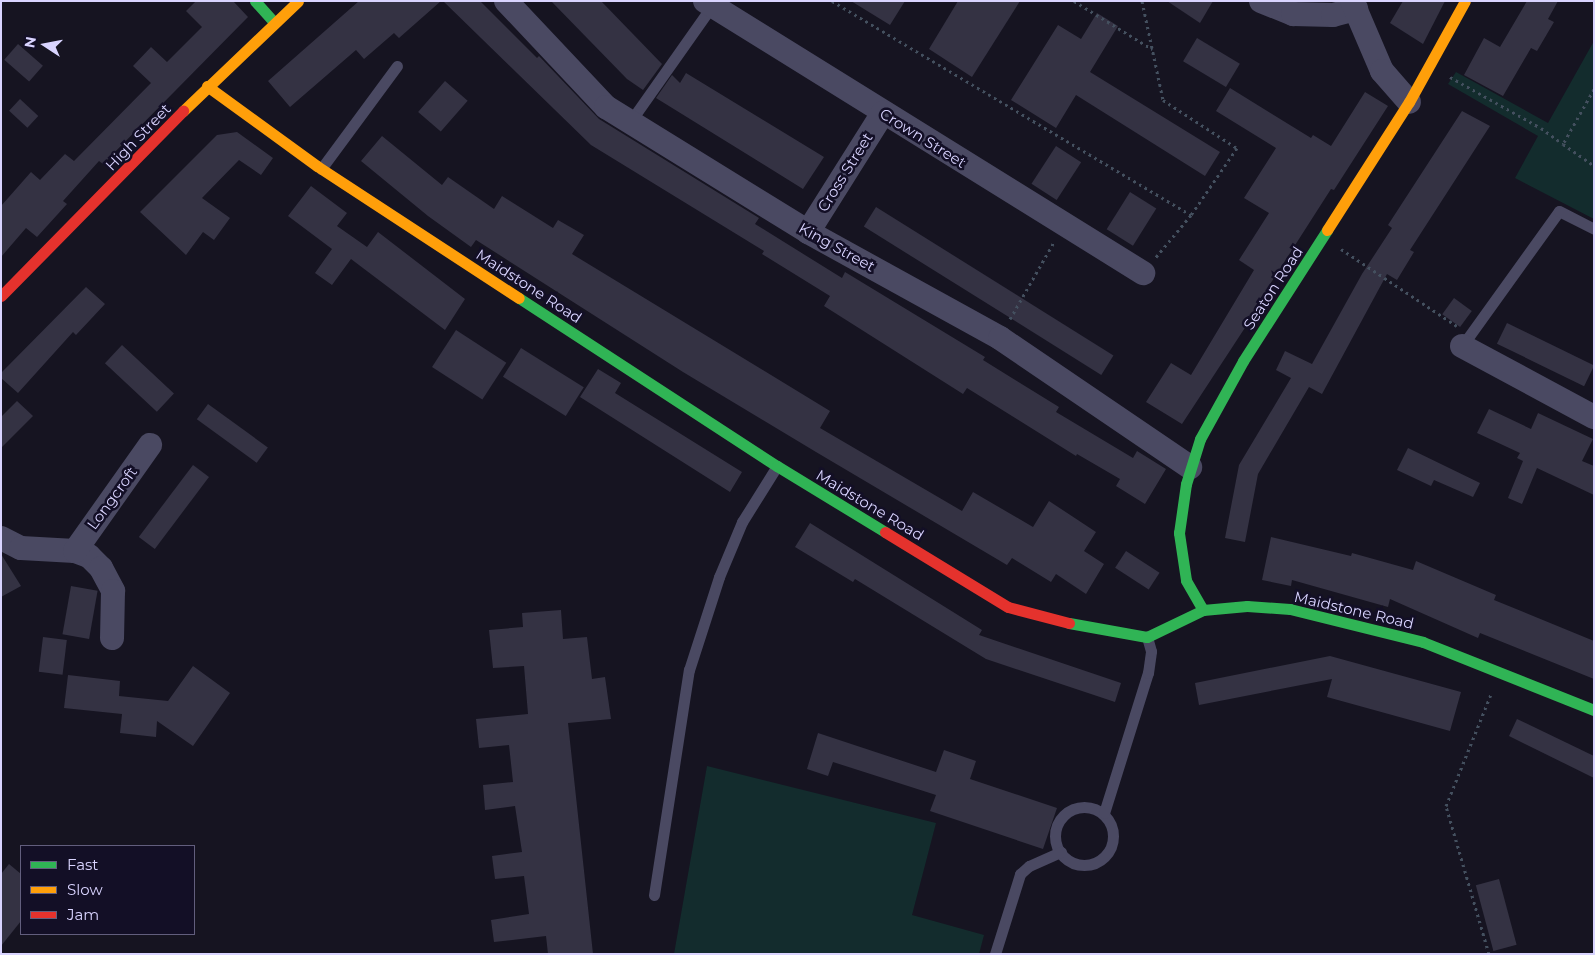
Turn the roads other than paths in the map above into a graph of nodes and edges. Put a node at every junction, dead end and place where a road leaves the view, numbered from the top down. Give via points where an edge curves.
1 (255, 1) edge
2 (298, 1) edge
3 (1261, 1) edge
4 (1465, 1) edge
5 (508, 2) edge
6 (708, 4) edge
7 (1354, 5) edge
8 (274, 22) junction
9 (397, 66) dead end
10 (208, 86) junction
11 (1409, 102) junction
12 (883, 112) junction
13 (630, 122) junction
14 (321, 169) junction
15 (1594, 230) edge
16 (808, 232) junction
17 (1143, 273) road end
18 (1, 296) edge
19 (1466, 340) joint
20 (1594, 416) edge
21 (150, 445) dead end
22 (777, 466) junction
23 (1190, 467) junction
24 (1, 538) edge
25 (74, 551) junction
26 (1203, 610) junction
27 (1147, 637) junction
28 (112, 638) dead end
29 (1592, 704) edge
30 (1104, 813) junction
31 (1061, 852) junction
32 (654, 895) dead end
33 (995, 954) edge

1 - 8 street
2 - 8 street, High Street
3 - 7 street via 1293,14 1333,15
4 - 11 street, Seaton Road
5 - 13 street, King Street via 606,107
6 - 12 street, Crown Street
6 - 13 lane
7 - 11 street via 1382,71
8 - 10 street, High Street
9 - 14 lane
10 - 14 street, Maidstone Road
10 - 18 street, High Street
11 - 23 street, Seaton Road via 1224,394 1200,439
12 - 16 street, Cross Street
12 - 17 street, Crown Street
13 - 16 street, King Street
14 - 22 street, Maidstone Road
15 - 19 lane via 1558,211
16 - 23 street, King Street via 1000,338
19 - 20 street
21 - 25 street, Longcroft
22 - 27 street, Maidstone Road via 1008,607 1082,626
22 - 32 lane via 742,522 719,576 689,670
23 - 26 street, Seaton Road via 1183,500 1180,547 1186,580
24 - 25 street via 21,548
25 - 28 street via 89,556 101,568 113,591
26 - 27 street, Maidstone Road
26 - 29 street, Maidstone Road via 1247,606 1290,609 1338,618 1423,642 1500,673
27 - 30 lane via 1151,651 1148,673
30 - 31 lane via 1090,806 1075,807 1062,816 1055,830 1056,845
30 - 31 lane via 1112,826 1114,842 1107,855 1094,864 1078,865
31 - 33 lane via 1029,866 1020,874

